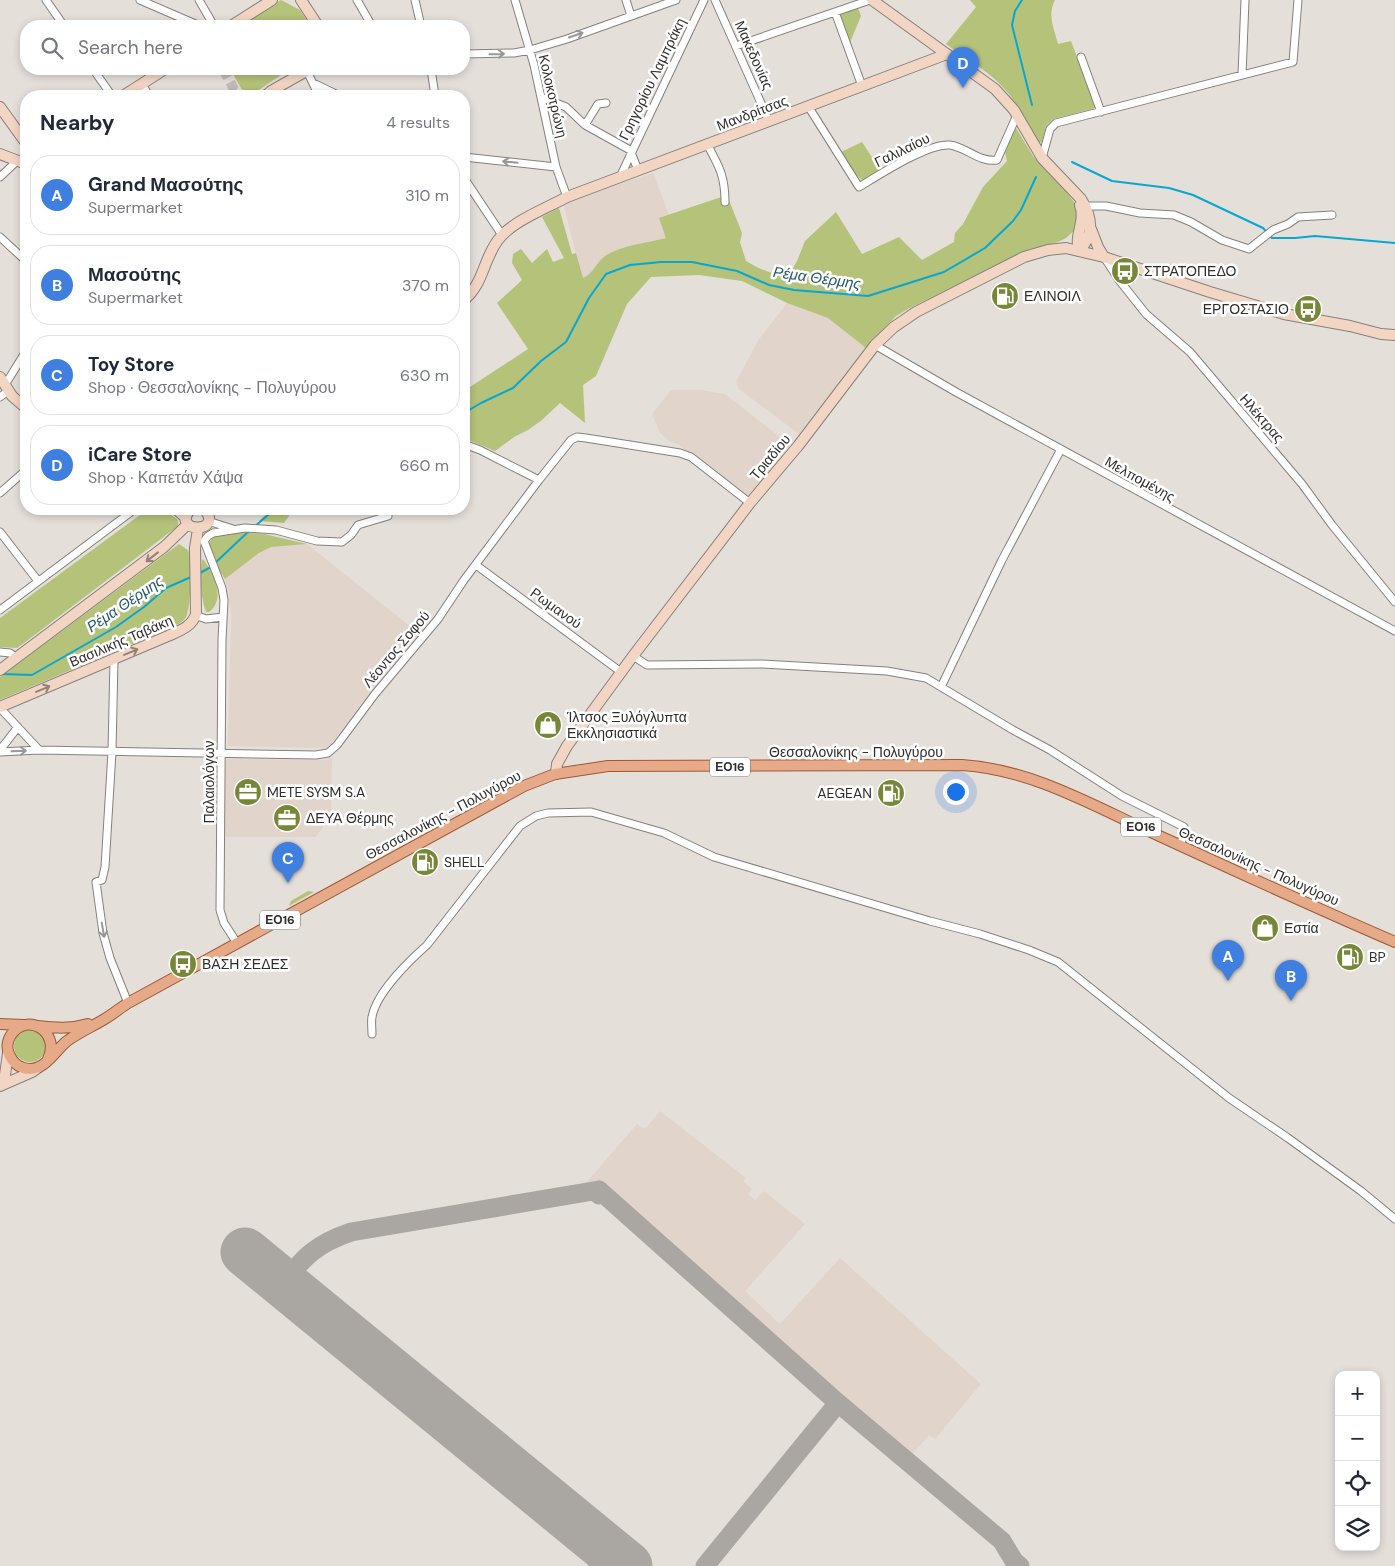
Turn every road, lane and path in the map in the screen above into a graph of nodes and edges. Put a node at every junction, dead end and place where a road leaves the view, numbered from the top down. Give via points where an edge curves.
1 (46, 0) edge
2 (140, 0) edge
3 (199, 0) edge
4 (272, 0) edge
5 (301, 0) edge
6 (357, 0) edge
7 (415, 0) edge
8 (516, 0) edge
9 (626, 0) edge
10 (676, 0) edge
11 (704, 0) edge
12 (715, 0) edge
13 (871, 0) edge
14 (1245, 0) edge
15 (1298, 0) edge
16 (257, 4) edge
17 (835, 12) junction
18 (631, 16) junction
19 (60, 20) edge
20 (186, 20) edge
21 (211, 20) edge
22 (238, 20) edge
23 (314, 20) edge
24 (369, 20) edge
25 (420, 20) edge
26 (736, 46) junction
27 (530, 50) junction
28 (470, 54) edge
29 (947, 54) junction
30 (1081, 57) dead end
31 (97, 75) edge
32 (156, 75) edge
33 (299, 75) edge
34 (310, 75) edge
35 (432, 75) edge
36 (1242, 75) junction
37 (313, 83) junction
38 (142, 84) junction
39 (862, 86) junction
40 (108, 90) edge
41 (132, 90) edge
42 (146, 90) edge
43 (273, 90) edge
44 (316, 90) edge
45 (328, 90) edge
46 (434, 90) edge
47 (541, 97) junction
48 (606, 103) dead end
49 (808, 106) junction
50 (0, 107) edge
51 (1101, 112) junction
52 (1016, 115) junction
53 (770, 121) junction
54 (585, 125) junction
55 (20, 135) edge
56 (707, 144) junction
57 (631, 152) junction
58 (0, 154) edge
59 (470, 158) edge
60 (1042, 158) junction
61 (20, 161) edge
62 (20, 163) edge
63 (556, 167) junction
64 (638, 170) junction
65 (0, 177) edge
66 (620, 177) junction
67 (470, 187) edge
68 (1074, 193) junction
69 (568, 197) junction
70 (725, 202) dead end
71 (1085, 206) junction
72 (1332, 215) dead end
73 (1086, 228) junction
74 (502, 235) junction
75 (0, 237) edge
76 (1063, 248) junction
77 (1079, 250) junction
78 (20, 255) edge
79 (1104, 257) junction
80 (470, 293) edge
81 (1395, 335) edge
82 (875, 345) junction
83 (20, 361) edge
84 (3, 388) edge
85 (20, 403) edge
86 (470, 446) edge
87 (1060, 449) junction
88 (20, 475) edge
89 (539, 480) junction
90 (0, 493) edge
91 (750, 503) junction
92 (127, 515) edge
93 (206, 515) edge
94 (211, 515) edge
95 (388, 516) dead end
96 (191, 520) edge
97 (236, 530) junction
98 (0, 532) edge
99 (476, 565) junction
100 (38, 581) junction
101 (1395, 602) edge
102 (0, 610) edge
103 (196, 615) junction
104 (223, 617) junction
105 (1395, 631) edge
106 (0, 652) edge
107 (633, 656) junction
108 (114, 659) junction
109 (8, 664) edge
110 (621, 672) junction
111 (941, 687) junction
112 (0, 708) edge
113 (18, 727) junction
114 (39, 750) junction
115 (0, 751) edge
116 (112, 752) junction
117 (221, 754) junction
118 (556, 774) junction
119 (1181, 846) junction
120 (1395, 942) edge
121 (237, 943) junction
122 (128, 1003) junction
123 (104, 1020) junction
124 (0, 1024) edge
125 (30, 1025) junction
126 (0, 1034) edge
127 (372, 1034) dead end
128 (8, 1051) junction
129 (48, 1059) junction
130 (39, 1067) junction
131 (0, 1084) edge
132 (1395, 1219) edge

1 - 19 street
2 - 20 street
3 - 21 street
4 - 16 main road
5 - 23 main road
6 - 24 street
7 - 25 street
8 - 27 street, Κολοκοτρώνη
9 - 18 street
10 - 18 street
11 - 57 street, Γρηγορίου Λαμπράκη
12 - 26 street, Μακεδονίας
13 - 17 street
13 - 29 main road
14 - 36 street
15 - 36 street via 1293,62
16 - 22 main road
17 - 26 street
17 - 39 street
27 -> 18 street
26 - 53 street, Μακεδονίας
28 -> 27 street
27 - 47 street, Κολοκοτρώνη
29 - 39 main road, Μανδρίτσας
29 - 52 main road via 986,81
30 - 51 street
31 - 40 street
32 - 38 main road
33 - 43 main road
34 - 37 street
35 - 46 street
36 - 51 street
37 - 44 street
37 - 45 street
38 - 41 main road
38 - 42 street
39 - 49 main road, Μανδρίτσας
47 - 54 street via 566,107
47 - 63 street, Κολοκοτρώνη
48 - 54 street via 598,104
49 - 52 street, Γαλιλαίου via 858,187 900,163 940,146 952,146 997,160
49 - 53 main road, Μανδρίτσας
50 - 55 main road
51 - 60 street via 1052,125
52 - 60 main road
53 - 56 main road, Μανδρίτσας
54 - 57 street
56 - 64 main road, Μανδρίτσας
56 - 70 street via 721,170
57 - 64 street, Γρηγορίου Λαμπράκη
57 - 66 street
58 - 61 main road
63 -> 59 street
60 - 68 main road
62 - 65 street
63 - 69 street, Κολοκοτρώνη
64 - 66 main road, Μανδρίτσας
66 - 69 main road, Μανδρίτσας
67 - 74 street
68 - 71 main road
68 - 73 main road
69 - 74 main road, Μανδρίτσας
71 - 72 street via 1174,215 1222,240 1248,249 1273,230 1298,217
71 - 73 main road
73 - 76 main road
73 - 77 main road via 1078,244
73 - 79 main road
74 - 80 main road
75 - 78 street
76 - 77 main road, Τριαδίου
76 - 82 main road, Τριαδίου via 1024,257 916,312
77 - 79 main road, Τριαδίου
79 - 81 main road, Τριαδίου via 1284,314
79 - 101 street, Ηλέκτρας via 1146,314 1190,352 1302,484
82 - 87 street, Μελπομένης
82 - 91 main road, Τριαδίου
83 - 84 street
84 - 85 main road
86 - 89 street
87 - 105 street, Μελπομένης
87 - 111 street
88 - 90 street
89 - 91 street, Λέοντος Σοφού via 571,440 578,437 691,457
89 - 99 street, Λέοντος Σοφού
91 - 107 main road, Τριαδίου
92 - 100 street
93 - 96 main road via 204,526
94 - 97 street
95 - 97 street via 358,525 342,542 317,541 276,530
96 - 103 main road via 195,548
96 -> 109 main road via 164,547
97 - 104 street, Παλαιολόγων via 209,534 204,541 222,588
98 - 100 street
99 - 110 street, Ρωμανού
99 - 117 street, Λέοντος Σοφού via 438,619 328,753
100 - 102 street
103 - 104 street via 206,619
108 -> 103 main road, Βασιλικής Ταβάκη via 185,628
104 - 117 street, Παλαιολόγων
106 - 109 street via 10,653
107 - 110 main road, Τριαδίου
107 - 111 street via 647,665 762,664 887,671 926,678
112 -> 108 main road, Βασιλικής Ταβάκη
108 - 116 street
110 - 118 main road, Τριαδίου via 565,750 557,764
111 - 119 street via 1122,796 1184,827
112 - 113 street
113 - 114 street
113 - 115 street
115 -> 114 street, Λέοντος Σοφού
114 - 116 street, Λέοντος Σοφού
116 - 117 street, Λέοντος Σοφού
116 -> 122 street via 105,867 102,880 96,882 103,933
117 - 121 street, Παλαιολόγων via 220,910
118 - 119 main road, Θεσσαλονίκης - Πολυγύρου / ΕΟ16 via 620,766 982,766 1030,778
118 - 121 main road, Θεσσαλονίκης - Πολυγύρου / ΕΟ16 via 524,786
119 - 120 main road, Θεσσαλονίκης - Πολυγύρου / ΕΟ16
121 - 122 main road, Θεσσαλονίκης - Πολυγύρου / ΕΟ16
122 - 123 main road, Θεσσαλονίκης - Πολυγύρου / ΕΟ16
123 - 125 main road, Θεσσαλονίκης - Πολυγύρου / ΕΟ16 via 76,1027
123 - 129 main road, Θεσσαλονίκης - Πολυγύρου / ΕΟ16 via 68,1040
124 - 125 main road, Θεσσαλονίκης - Πολυγύρου / ΕΟ16
125 - 128 main road via 19,1027 10,1036
125 - 129 main road via 41,1028 49,1036 52,1048
126 - 128 main road
127 - 132 street via 372,1017 393,980 427,945 520,826 548,813 591,812 664,833 714,857 980,934 1058,962 1229,1098 1361,1191
128 - 130 main road via 20,1067
128 - 131 main road via 5,1075
129 - 130 main road, ΕΟ16
130 - 131 main road

